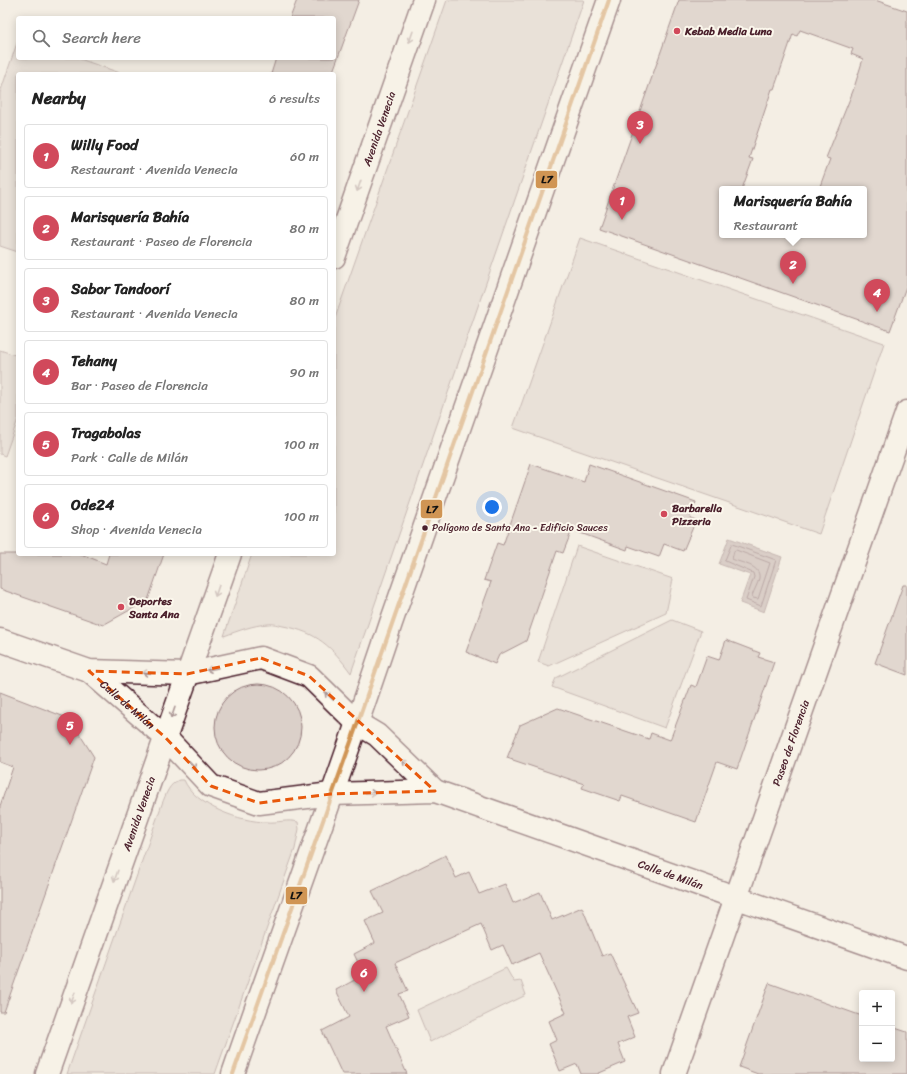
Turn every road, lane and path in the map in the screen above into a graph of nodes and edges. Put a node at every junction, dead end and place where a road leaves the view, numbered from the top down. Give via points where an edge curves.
1 (424, 0) edge
2 (609, 0) edge
3 (336, 251) edge
4 (907, 412) edge
5 (229, 556) edge
6 (0, 640) edge
7 (89, 671) junction
8 (187, 674) junction
9 (358, 723) junction
10 (165, 737) junction
11 (435, 791) junction
12 (331, 794) junction
13 (736, 898) junction
14 (907, 958) edge
15 (47, 1074) edge
16 (233, 1074) edge
17 (674, 1074) edge

1 -> 3 street, Avenida Venecia
2 - 9 street
4 - 13 street, Paseo de Florencia
5 -> 8 street, Avenida Venecia
6 - 7 street, Calle de Milán
8 -> 7 street, Calle de Milán
7 - 10 street, Calle de Milán
9 -> 8 street, Calle de Milán via 309,676 261,658
8 -> 10 street, Avenida Venecia
11 -> 9 street, Calle de Milán via 377,735
9 - 12 street
10 -> 12 street, Calle de Milán via 211,786 259,803
10 -> 15 street, Avenida Venecia
12 -> 11 street, Calle de Milán
11 - 13 street, Calle de Milán
12 - 16 street
13 - 14 street, Calle de Milán
13 - 17 street, Paseo de Florencia

